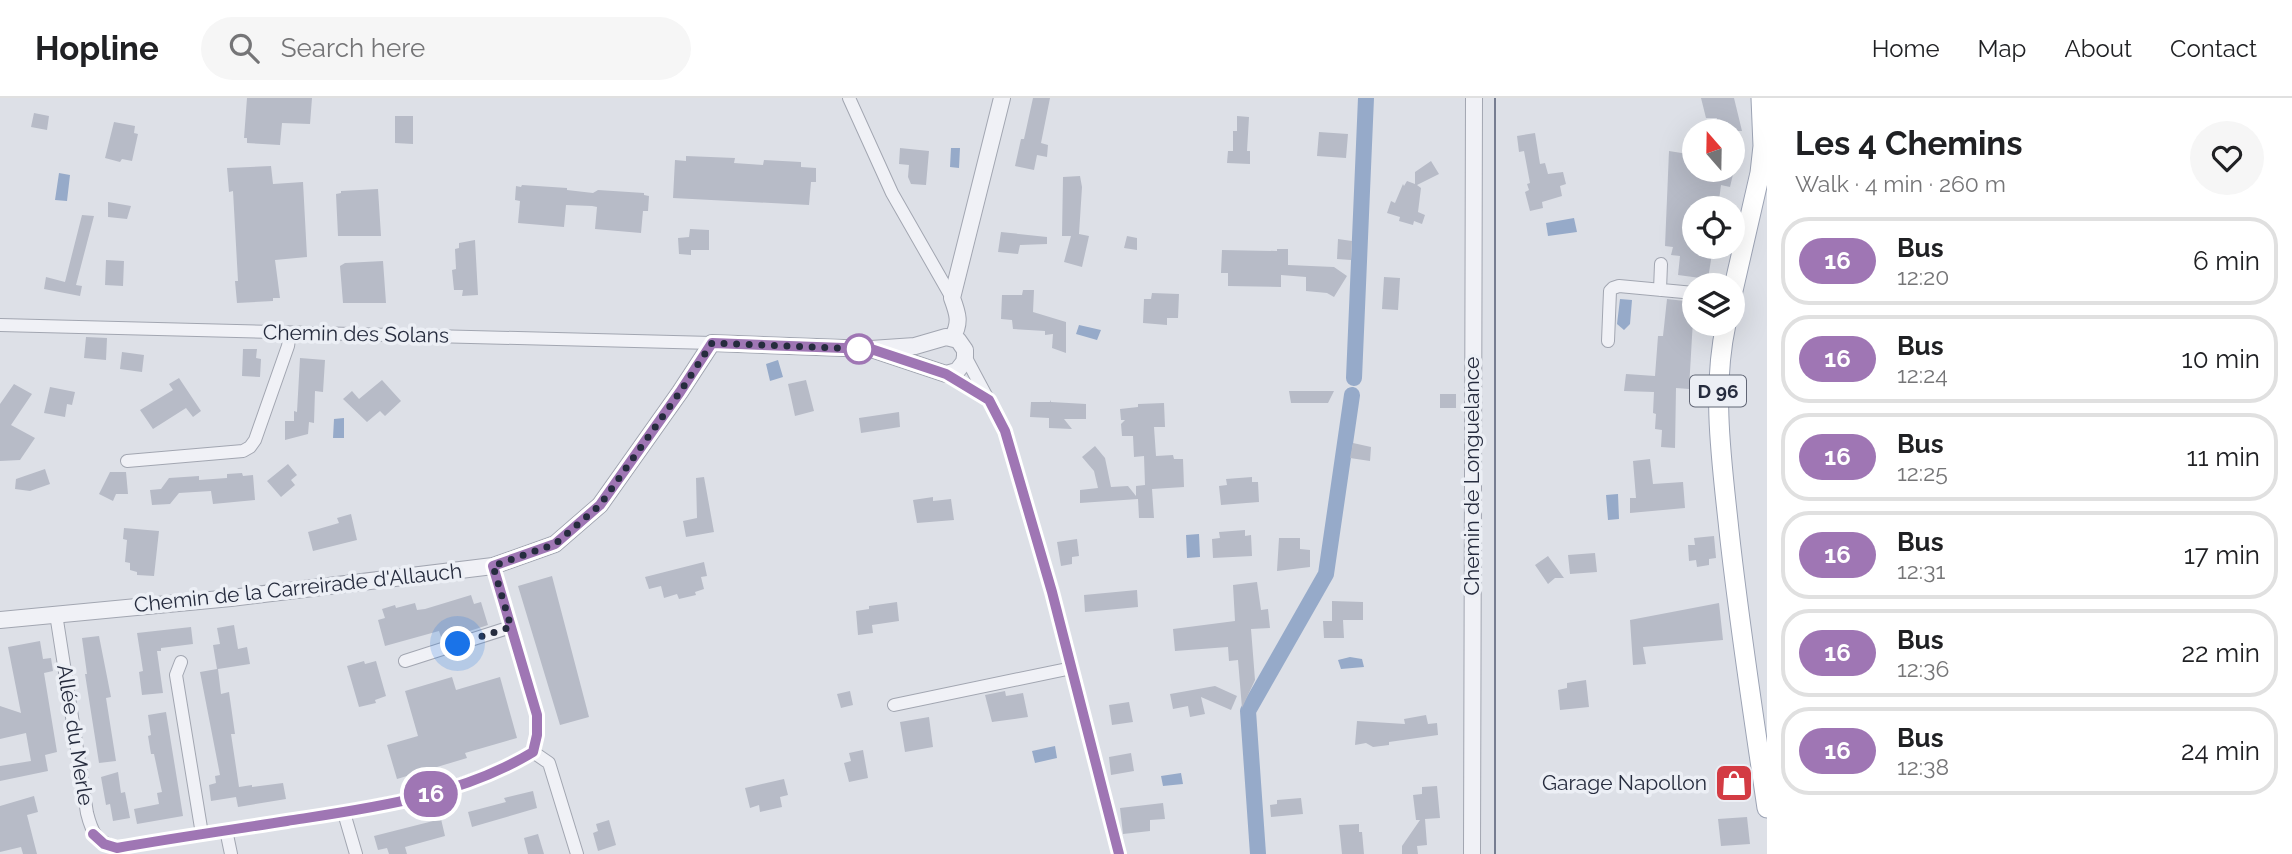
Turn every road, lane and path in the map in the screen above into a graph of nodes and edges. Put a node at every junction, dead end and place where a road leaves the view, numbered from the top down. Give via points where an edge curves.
1 (849, 98) edge
2 (1002, 98) edge
3 (1474, 98) edge
4 (1761, 98) edge
5 (1763, 174) edge
6 (1661, 264) dead end
7 (1738, 273) edge
8 (1660, 290) junction
9 (1682, 292) edge
10 (952, 298) junction
11 (0, 326) edge
12 (290, 333) junction
13 (1724, 336) edge
14 (952, 338) junction
15 (1608, 341) dead end
16 (934, 342) junction
17 (712, 343) junction
18 (871, 349) junction
19 (965, 356) junction
20 (940, 372) junction
21 (989, 400) junction
22 (127, 461) dead end
23 (493, 566) junction
24 (56, 614) junction
25 (0, 620) edge
26 (511, 627) junction
27 (405, 661) dead end
28 (181, 662) dead end
29 (1072, 668) junction
30 (894, 705) dead end
31 (533, 752) junction
32 (1767, 808) edge
33 (344, 813) junction
34 (226, 830) junction
35 (202, 834) junction
36 (99, 849) edge
37 (231, 854) edge
38 (356, 854) edge
39 (577, 854) edge
40 (1119, 854) edge
41 (1472, 854) edge

1 - 10 street via 892,193
2 - 10 street
3 - 41 street, Chemin de Longuelance
4 - 5 main road
5 - 7 main road
6 - 8 street
8 - 9 street
8 - 15 street via 1613,288
10 - 14 street via 959,326
11 - 12 street, Chemin des Solans
12 - 17 street, Chemin des Solans
12 - 22 street via 250,447
13 - 32 main road, D 96 via 1718,387 1721,459
14 - 16 street
14 - 19 street via 962,345
16 - 18 street
16 - 20 street via 928,359
17 - 18 street
17 - 23 street, Chemin de la Carreirade d'Allauch via 600,505 555,544
18 - 20 street
19 - 20 street via 957,371
19 - 21 street
20 - 21 street
21 - 29 street via 1005,431
23 - 24 street, Chemin de la Carreirade d'Allauch
23 - 26 street
24 - 25 street, Chemin de la Carreirade d'Allauch
24 - 36 street, Allée du Merle via 87,813
26 - 27 street
26 - 31 street via 537,715
28 - 35 street via 176,675
29 - 30 street
29 - 40 street
31 - 33 street, Allée du Merle via 478,778 414,800
31 - 39 street via 549,762
33 - 34 street, Allée du Merle
33 - 38 street
34 - 35 street, Allée du Merle
34 - 37 street
35 - 36 street, Allée du Merle

